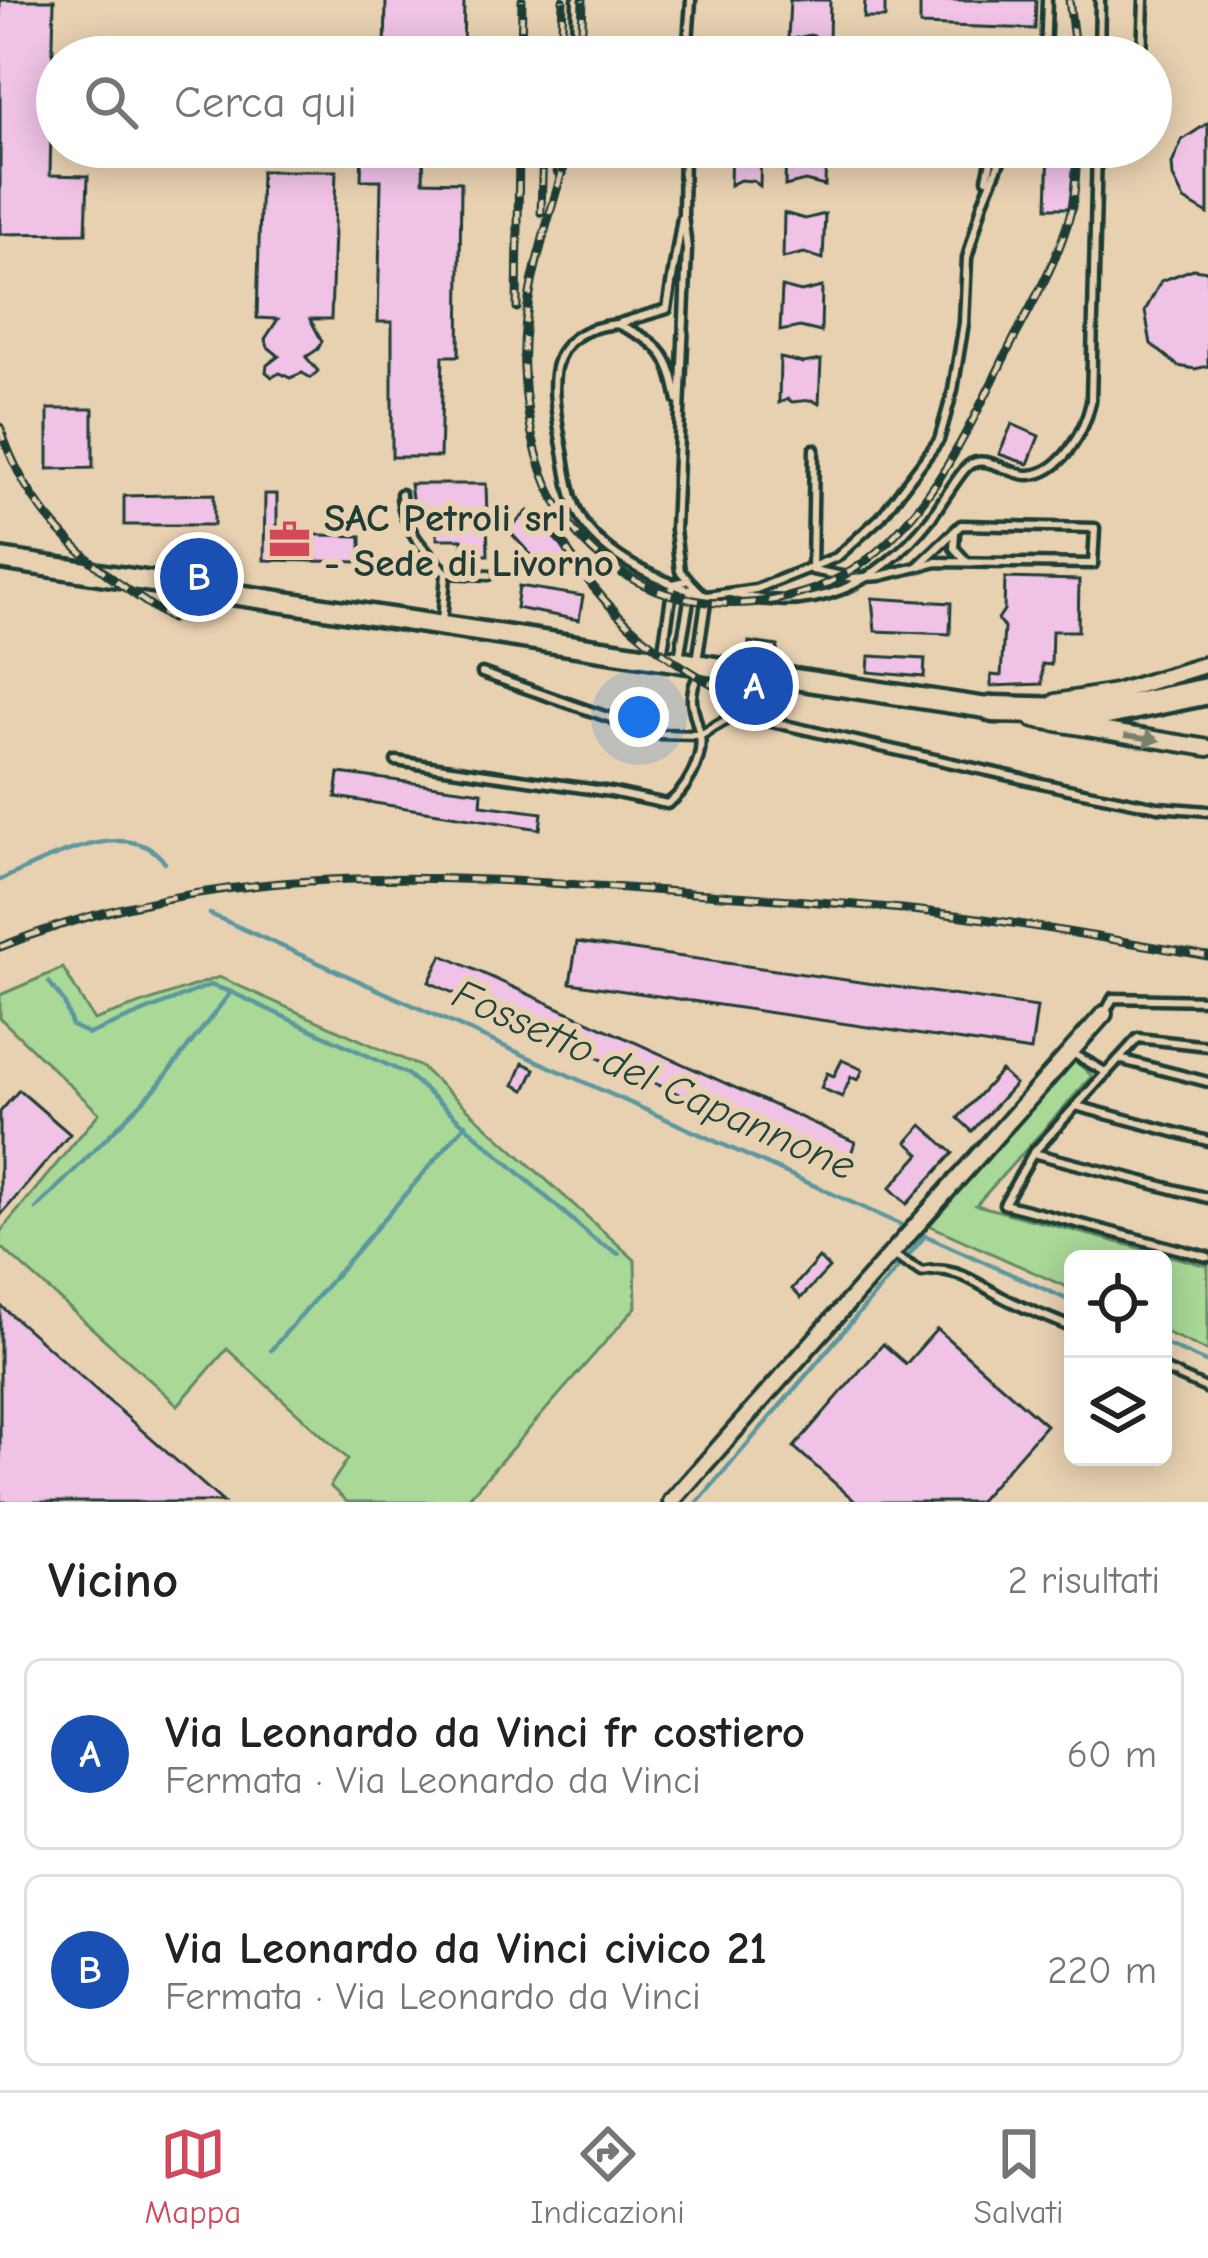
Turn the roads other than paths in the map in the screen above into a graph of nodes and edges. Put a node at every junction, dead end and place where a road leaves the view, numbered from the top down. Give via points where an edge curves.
1 (577, 0) edge
2 (691, 0) edge
3 (1047, 0) edge
4 (1100, 0) edge
5 (1144, 0) edge
6 (576, 36) edge
7 (688, 36) edge
8 (1046, 36) edge
9 (1099, 36) edge
10 (1143, 36) edge
11 (560, 168) edge
12 (683, 168) edge
13 (990, 168) edge
14 (997, 168) edge
15 (1096, 168) edge
16 (560, 171) dead end
17 (983, 202) junction
18 (682, 214) junction
19 (617, 324) junction
20 (678, 400) junction
21 (814, 448) dead end
22 (401, 494) dead end
23 (957, 528) junction
24 (0, 559) edge
25 (966, 562) junction
26 (918, 566) junction
27 (812, 570) junction
28 (447, 573) junction
29 (489, 575) dead end
30 (867, 577) junction
31 (686, 581) junction
32 (673, 584) junction
33 (691, 589) junction
34 (730, 593) junction
35 (707, 596) junction
36 (442, 625) junction
37 (685, 662) junction
38 (1208, 664) edge
39 (482, 673) dead end
40 (1208, 691) edge
41 (993, 709) junction
42 (700, 734) junction
43 (1208, 748) edge
44 (396, 761) dead end
45 (1208, 811) edge
46 (1208, 1000) edge
47 (1104, 1014) joint
48 (1208, 1046) edge
49 (1070, 1052) junction
50 (1119, 1059) junction
51 (1107, 1072) junction
52 (1208, 1082) edge
53 (1076, 1106) junction
54 (1208, 1141) edge
55 (1033, 1153) junction
56 (1208, 1198) edge
57 (895, 1252) junction
58 (1208, 1257) edge
59 (1064, 1324) edge
60 (1172, 1373) edge
61 (1208, 1389) edge
62 (671, 1502) edge

1 - 6 lane
2 - 7 lane
3 - 8 lane
4 - 9 lane
5 - 10 lane
11 - 16 lane
12 - 18 lane
13 - 17 lane
14 - 17 lane
15 - 30 lane via 1090,402 1077,440 1032,476 987,463 965,467 902,552
17 - 27 lane via 939,440 880,517
18 - 19 lane via 667,309
18 - 20 lane
19 - 20 lane via 660,349
19 - 32 lane via 580,333 558,355 553,389 572,499 607,548
20 - 31 lane via 676,557
21 - 27 lane
22 - 28 lane via 401,512 422,549
23 - 25 lane via 954,548
23 - 25 lane via 1095,528 1093,564
23 - 26 lane
24 - 36 main road
25 - 26 lane
26 - 30 lane
27 - 30 lane
27 - 34 lane
28 - 29 lane
28 - 36 lane
30 - 34 lane via 801,602
31 - 32 lane
31 - 33 lane
32 - 33 lane
32 - 37 lane
33 - 35 lane
33 - 37 lane
34 - 35 lane
35 - 37 lane
36 - 37 main road
37 - 41 main road
37 - 42 lane via 696,677 692,718
38 - 41 street via 1115,692
39 - 42 lane via 632,728
40 - 41 highway via 1107,712
41 -> 43 street
42 - 44 lane via 698,759 667,804
42 - 45 lane via 731,717 767,722 1063,788
46 - 47 lane via 1113,998
47 - 49 street
48 - 50 lane via 1138,1038
49 - 51 lane
49 - 57 street
50 - 51 lane
50 - 52 lane
51 - 53 lane
53 - 54 lane
53 - 55 lane
55 - 56 lane
55 - 58 lane via 1004,1204
57 - 59 lane via 915,1268 974,1278
57 - 62 street
60 - 61 lane

